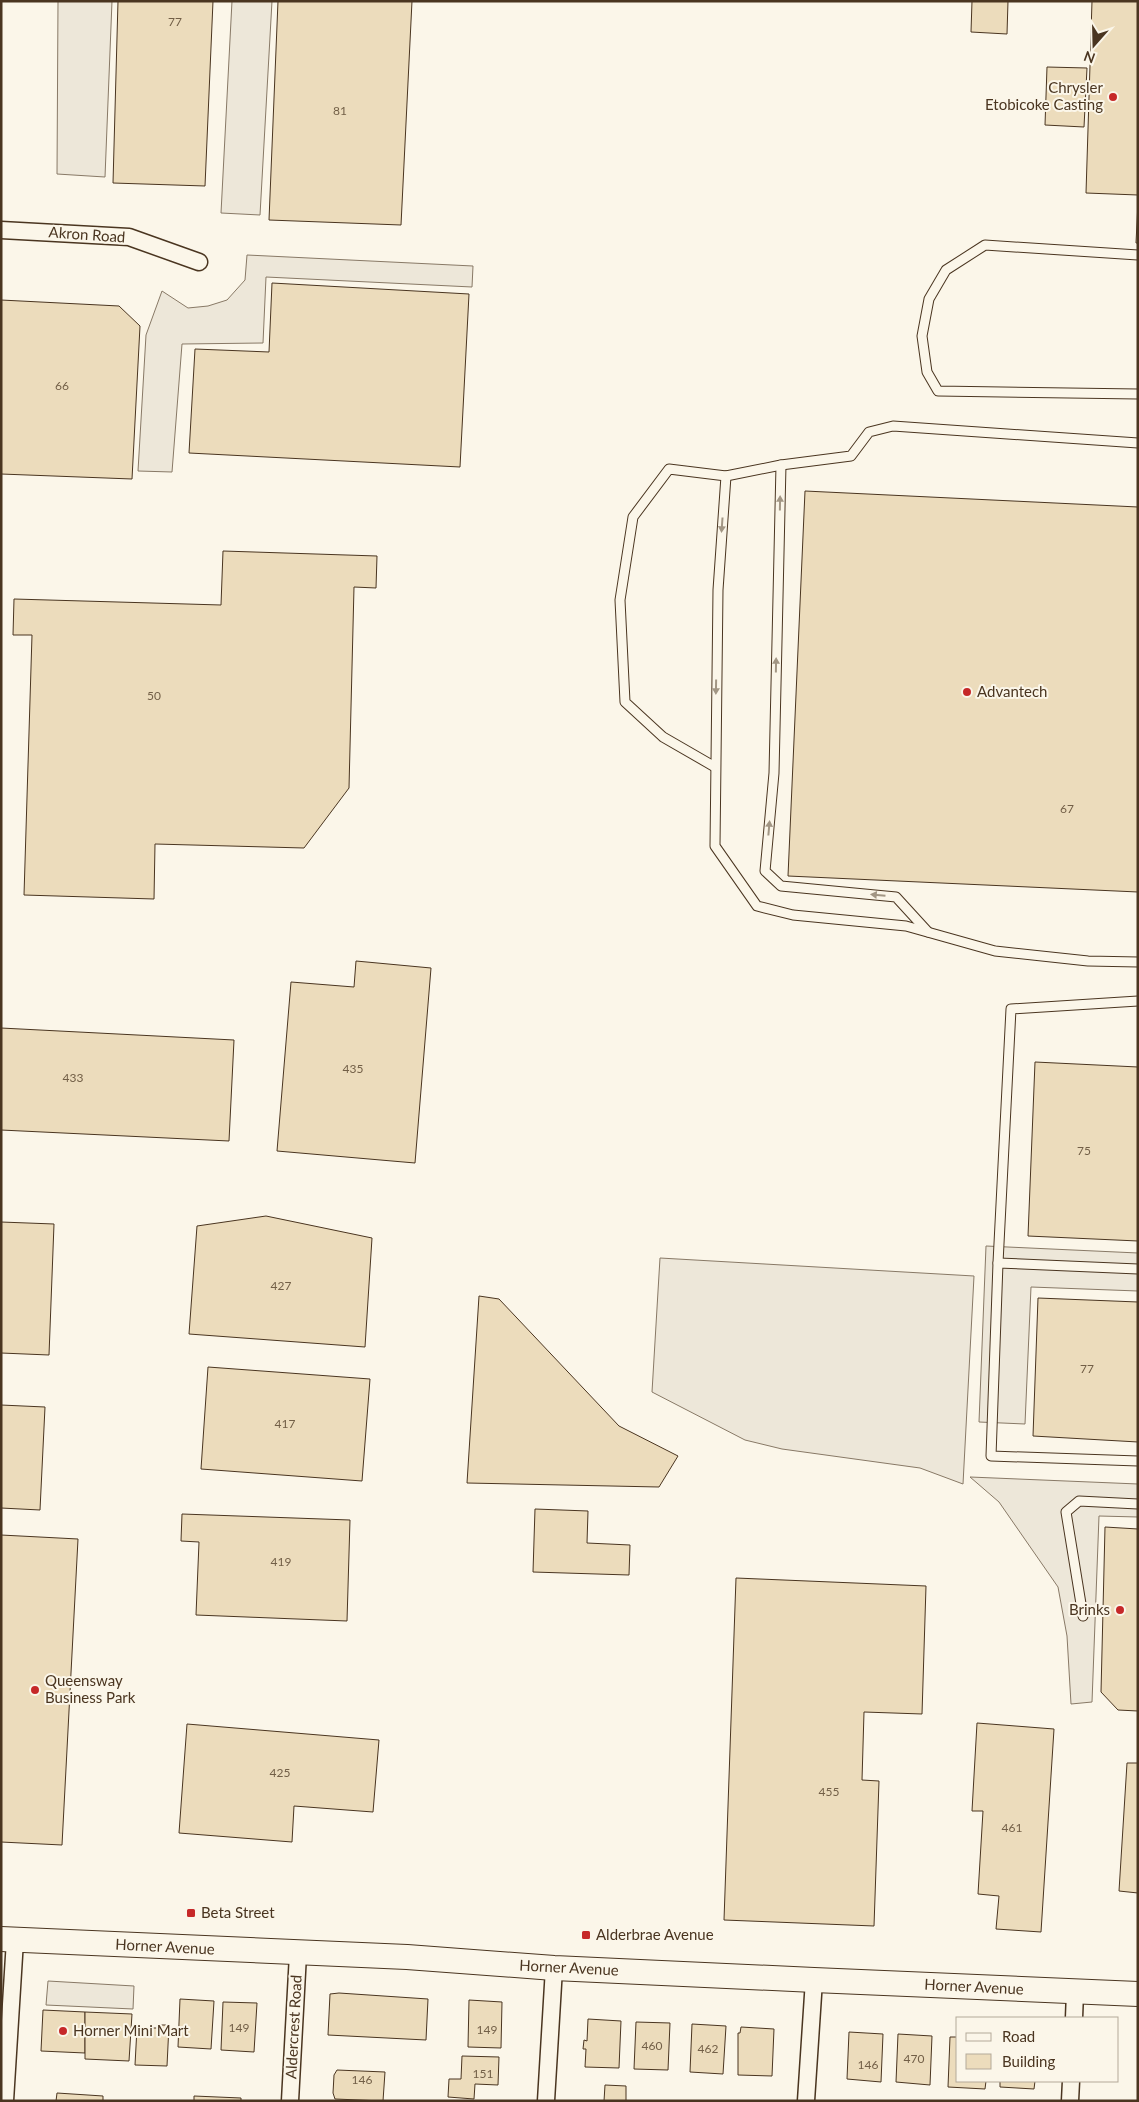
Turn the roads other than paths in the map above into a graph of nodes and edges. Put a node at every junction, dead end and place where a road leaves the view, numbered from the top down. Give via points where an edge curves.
1 (1, 230) edge
2 (1138, 255) edge
3 (199, 262) dead end
4 (1138, 394) edge
5 (1138, 443) edge
6 (781, 465) junction
7 (726, 476) junction
8 (715, 767) junction
9 (929, 932) junction
10 (1138, 962) edge
11 (1138, 1001) edge
12 (998, 1263) junction
13 (1138, 1269) edge
14 (1138, 1461) edge
15 (1138, 1504) edge
16 (1083, 1616) dead end
17 (8, 1940) edge
18 (298, 1954) junction
19 (554, 1968) junction
20 (814, 1980) junction
21 (1075, 1992) junction
22 (1138, 1994) edge
23 (1074, 2017) edge
24 (1071, 2082) edge
25 (5, 2101) edge
26 (290, 2101) edge
27 (546, 2101) edge
28 (806, 2101) edge
29 (1070, 2101) edge

1 - 3 street, Akron Road via 129,236
2 - 4 lane via 985,245 946,270 929,299 922,336 927,372 938,391
5 - 6 lane via 893,426 869,432 851,456
6 - 7 lane
9 -> 6 lane via 896,897 781,886 766,871 774,774
7 -> 8 lane via 718,590
7 - 8 lane via 669,470 633,517 620,600 625,702 663,737
8 - 9 lane via 715,846 757,906 793,915 906,926
9 - 10 lane via 995,951 1088,961
11 - 12 lane via 1011,1009
12 - 13 lane
12 - 14 lane via 992,1456
15 - 16 lane via 1079,1501 1066,1512
17 - 18 main road, Horner Avenue
17 - 25 street
18 - 19 main road, Horner Avenue via 406,1957
18 - 26 street, Aldercrest Road
19 - 20 main road, Horner Avenue
19 - 27 street
20 - 21 main road, Horner Avenue
20 - 28 street
21 - 22 main road, Horner Avenue
21 - 23 street
24 - 29 street

